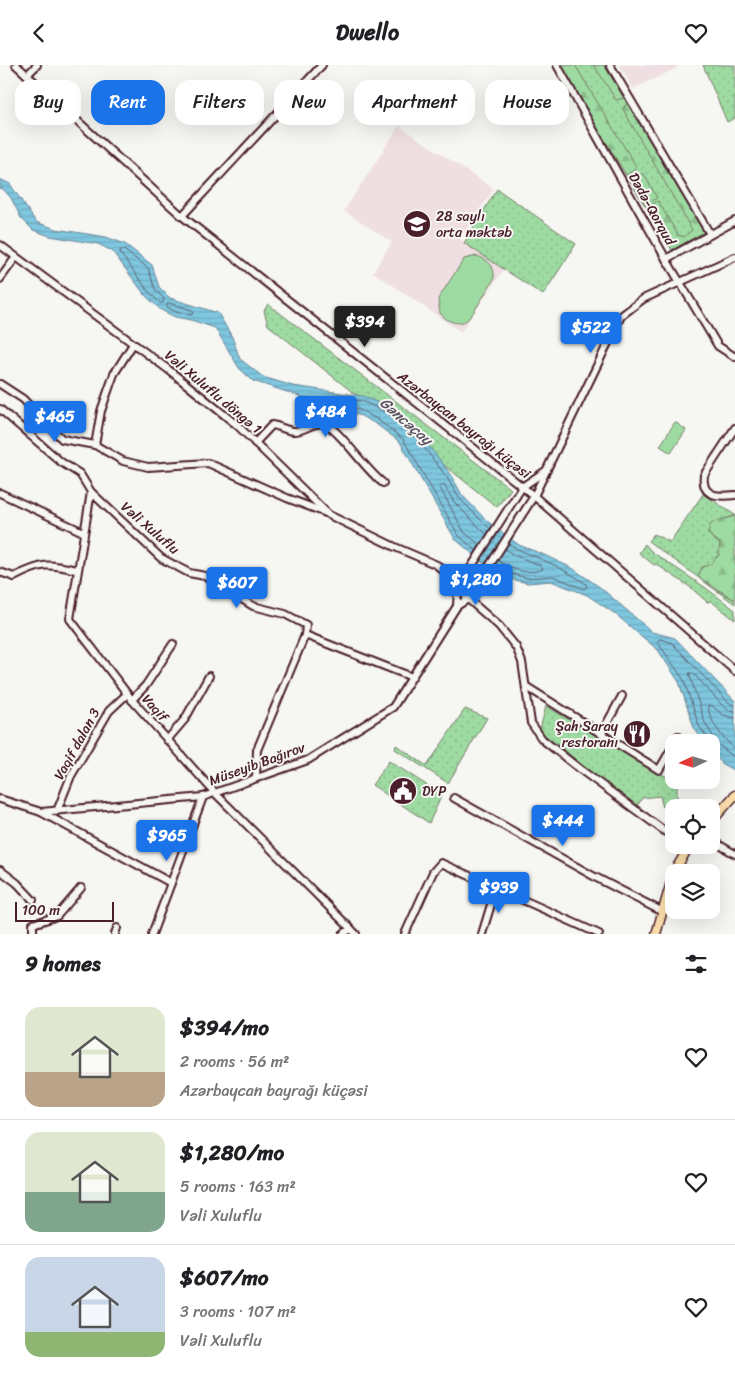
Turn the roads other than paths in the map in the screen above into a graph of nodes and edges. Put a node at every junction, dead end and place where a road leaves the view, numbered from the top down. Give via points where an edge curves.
1 (16, 65) edge
2 (37, 65) edge
3 (322, 65) edge
4 (557, 65) edge
5 (610, 65) edge
6 (27, 75) junction
7 (182, 216) junction
8 (735, 221) edge
9 (710, 234) junction
10 (0, 245) edge
11 (16, 257) junction
12 (735, 257) edge
13 (666, 259) junction
14 (0, 279) edge
15 (680, 281) junction
16 (133, 344) junction
17 (735, 357) edge
18 (0, 384) edge
19 (0, 409) edge
20 (735, 428) edge
21 (255, 443) junction
22 (95, 445) junction
23 (548, 469) junction
24 (383, 483) dead end
25 (522, 487) junction
26 (91, 492) junction
27 (0, 493) edge
28 (735, 495) edge
29 (534, 496) junction
30 (329, 515) junction
31 (83, 532) junction
32 (78, 570) junction
33 (0, 572) edge
34 (458, 588) junction
35 (468, 599) junction
36 (457, 606) junction
37 (305, 635) junction
38 (173, 645) dead end
39 (735, 671) edge
40 (209, 676) dead end
41 (412, 677) junction
42 (527, 687) junction
43 (126, 695) junction
44 (622, 696) dead end
45 (132, 700) junction
46 (601, 734) junction
47 (167, 740) junction
48 (665, 759) edge
49 (256, 778) junction
50 (215, 793) junction
51 (735, 795) edge
52 (203, 797) junction
53 (454, 798) dead end
54 (0, 799) edge
55 (57, 811) junction
56 (40, 812) junction
57 (720, 812) edge
58 (665, 831) edge
59 (720, 846) edge
60 (684, 854) edge
61 (735, 855) edge
62 (0, 870) edge
63 (171, 883) junction
64 (82, 888) dead end
65 (496, 888) junction
66 (33, 900) dead end
67 (663, 912) junction
68 (353, 931) edge
69 (33, 934) edge
70 (152, 934) edge
71 (343, 934) edge
72 (405, 934) edge
73 (482, 934) edge
74 (599, 934) edge
75 (656, 934) edge

1 - 6 street, Azərbaycan bayrağı küçəsi
2 - 6 street
3 - 7 street
4 - 13 street, Dədə-Qorqud
5 - 9 street
6 - 7 street, Azərbaycan bayrağı küçəsi
7 - 25 street, Azərbaycan bayrağı küçəsi
8 - 9 street
9 - 13 street
10 - 11 street, Vəli Xuluflu döngə 1
11 - 14 street
11 - 16 street, Vəli Xuluflu döngə 1
12 - 15 street, Müseyib Bağırov
13 - 15 street, Dədə-Qorqud
15 - 17 street, Dədə-Qorqud via 718,346
15 - 23 street, Müseyib Bağırov via 643,299 621,316
16 - 21 street, Vəli Xuluflu döngə 1
16 - 22 street via 114,374 101,411
18 - 22 street via 23,399 62,439
19 - 26 street via 80,474
20 - 28 street via 703,481 704,488 710,493 720,497
21 - 24 street via 272,425 296,431 323,423
21 - 30 street, Vəli Xuluflu döngə 1
22 - 30 street via 123,461 148,467 208,463
23 - 25 street, Müseyib Bağırov
23 - 29 street, Müseyib Bağırov
25 - 29 street, Azərbaycan bayrağı küçəsi
25 - 34 street, Müseyib Bağırov
26 - 31 street
26 - 37 street, Vəli Xuluflu via 161,558 189,573 206,577 253,606 284,614 306,625
27 - 31 street
29 - 35 street, Müseyib Bağırov
29 - 39 street, Azərbaycan bayrağı küçəsi
30 - 34 street, Vəli Xuluflu döngə 1 via 437,565
31 - 32 street, Vaqif
32 - 33 street via 47,564 32,567 14,577
32 - 43 street, Vaqif via 70,619
34 - 35 street
34 - 36 street, Müseyib Bağırov
35 - 36 street, Müseyib Bağırov
35 - 42 street via 499,626 516,647
36 - 41 street, Müseyib Bağırov
37 - 41 street
37 - 49 street via 256,750
38 - 45 street
40 - 47 street via 185,719
41 - 49 street, Müseyib Bağırov via 387,711 308,760
42 - 46 street
42 - 58 street via 531,723 542,739
43 - 45 street, Vaqif
43 - 55 street, Vaqif dalan 3 via 109,711 71,776
44 - 46 street
45 - 47 street, Vaqif
46 - 48 street via 659,770
47 - 50 street, Vaqif
49 - 50 street, Müseyib Bağırov
50 - 52 street, Müseyib Bağırov
50 - 68 street, Vaqif
51 - 57 main road
52 - 55 street, Müseyib Bağırov
52 - 63 street
53 - 67 street
54 - 56 street, Müseyib Bağırov
55 - 56 street, Müseyib Bağırov
56 - 63 street
59 - 61 street
60 - 67 main road via 674,872
62 - 66 street
63 - 70 street
64 - 69 street via 57,915 33,925
65 - 72 street via 441,863 433,872
65 - 73 street
65 - 74 street
67 - 75 main road
68 - 71 street

